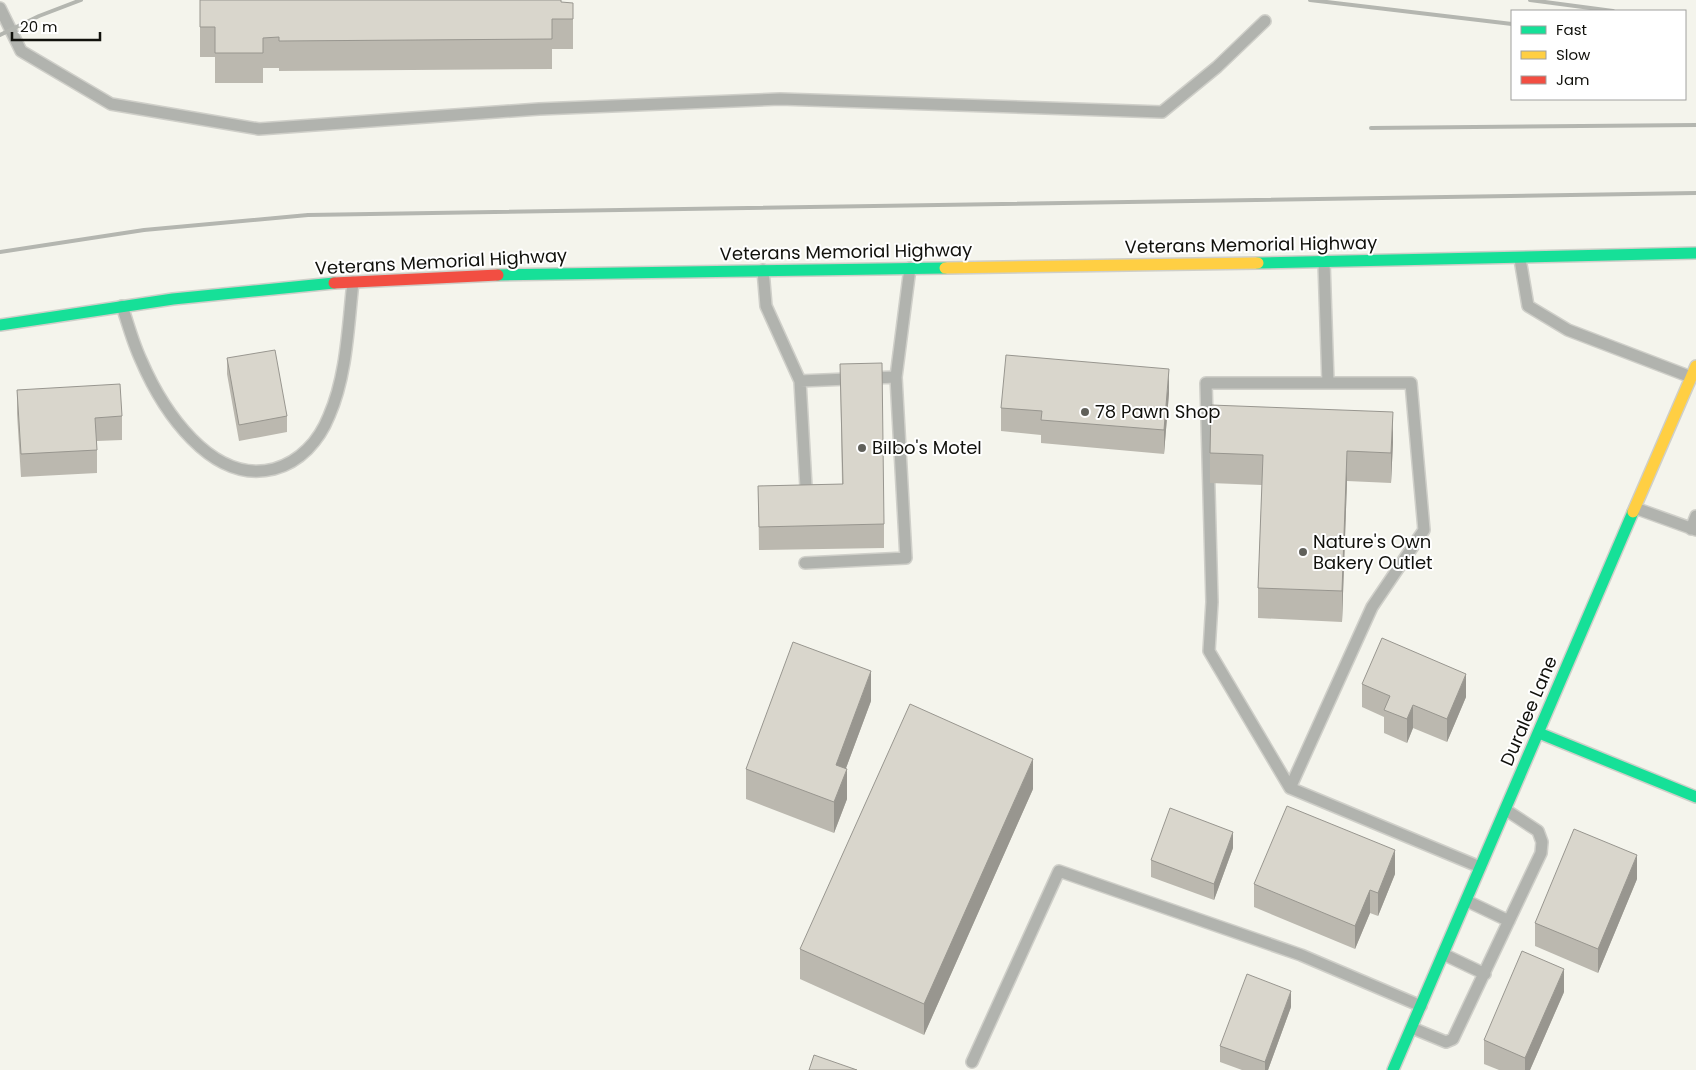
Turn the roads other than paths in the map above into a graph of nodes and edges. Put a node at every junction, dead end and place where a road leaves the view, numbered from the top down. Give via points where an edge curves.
1 (0, 8) edge
2 (1265, 21) dead end
3 (1696, 253) edge
4 (1520, 259) junction
5 (1324, 262) junction
6 (910, 268) junction
7 (763, 270) junction
8 (353, 282) junction
9 (122, 306) junction
10 (0, 325) edge
11 (1696, 366) edge
12 (896, 377) junction
13 (1691, 377) junction
14 (800, 381) junction
15 (1328, 383) junction
16 (806, 487) edge
17 (1635, 508) junction
18 (1696, 516) edge
19 (1694, 529) edge
20 (805, 563) dead end
21 (1539, 733) junction
22 (1290, 788) junction
23 (1696, 798) edge
24 (1506, 810) junction
25 (1482, 868) junction
26 (1467, 901) junction
27 (1509, 921) junction
28 (1444, 954) junction
29 (1485, 974) junction
30 (1421, 1006) junction
31 (1412, 1028) junction
32 (972, 1062) dead end
33 (1394, 1070) edge

1 - 2 lane via 21,51 111,104 259,129 539,109 780,99 1162,112 1217,67
3 - 4 main road, Veterans Memorial Highway
4 - 5 main road, Veterans Memorial Highway
4 - 13 lane via 1528,306 1568,330
5 - 6 main road, Veterans Memorial Highway
5 - 15 lane
6 - 7 main road, Veterans Memorial Highway
6 - 12 lane
7 - 8 main road, Veterans Memorial Highway
7 - 14 lane via 766,306
8 - 9 main road, Veterans Memorial Highway via 260,289
8 - 9 lane via 342,367 329,417 302,456 286,466 264,471 222,463 193,440 157,391 141,360
9 - 10 main road, Veterans Memorial Highway
11 - 13 main road, Duralee Lane
12 - 14 lane
12 - 20 lane via 906,558
13 - 17 main road, Duralee Lane
14 - 16 lane
15 - 22 lane via 1411,383 1424,530 1372,607
15 - 22 lane via 1206,383 1212,602 1209,651
17 - 19 lane
17 - 21 main road, Duralee Lane
18 - 19 lane
21 - 23 main road
21 - 24 main road, Duralee Lane
22 - 25 lane
24 - 25 main road, Duralee Lane
24 - 27 lane via 1538,831 1542,842 1541,853
25 - 26 main road, Duralee Lane
26 - 27 lane
26 - 28 main road, Duralee Lane
27 - 29 lane
28 - 29 lane
28 - 30 main road, Duralee Lane
29 - 31 lane via 1453,1039 1446,1042
30 - 31 main road, Duralee Lane
30 - 32 lane via 1301,955 1059,872
31 - 33 main road, Duralee Lane

